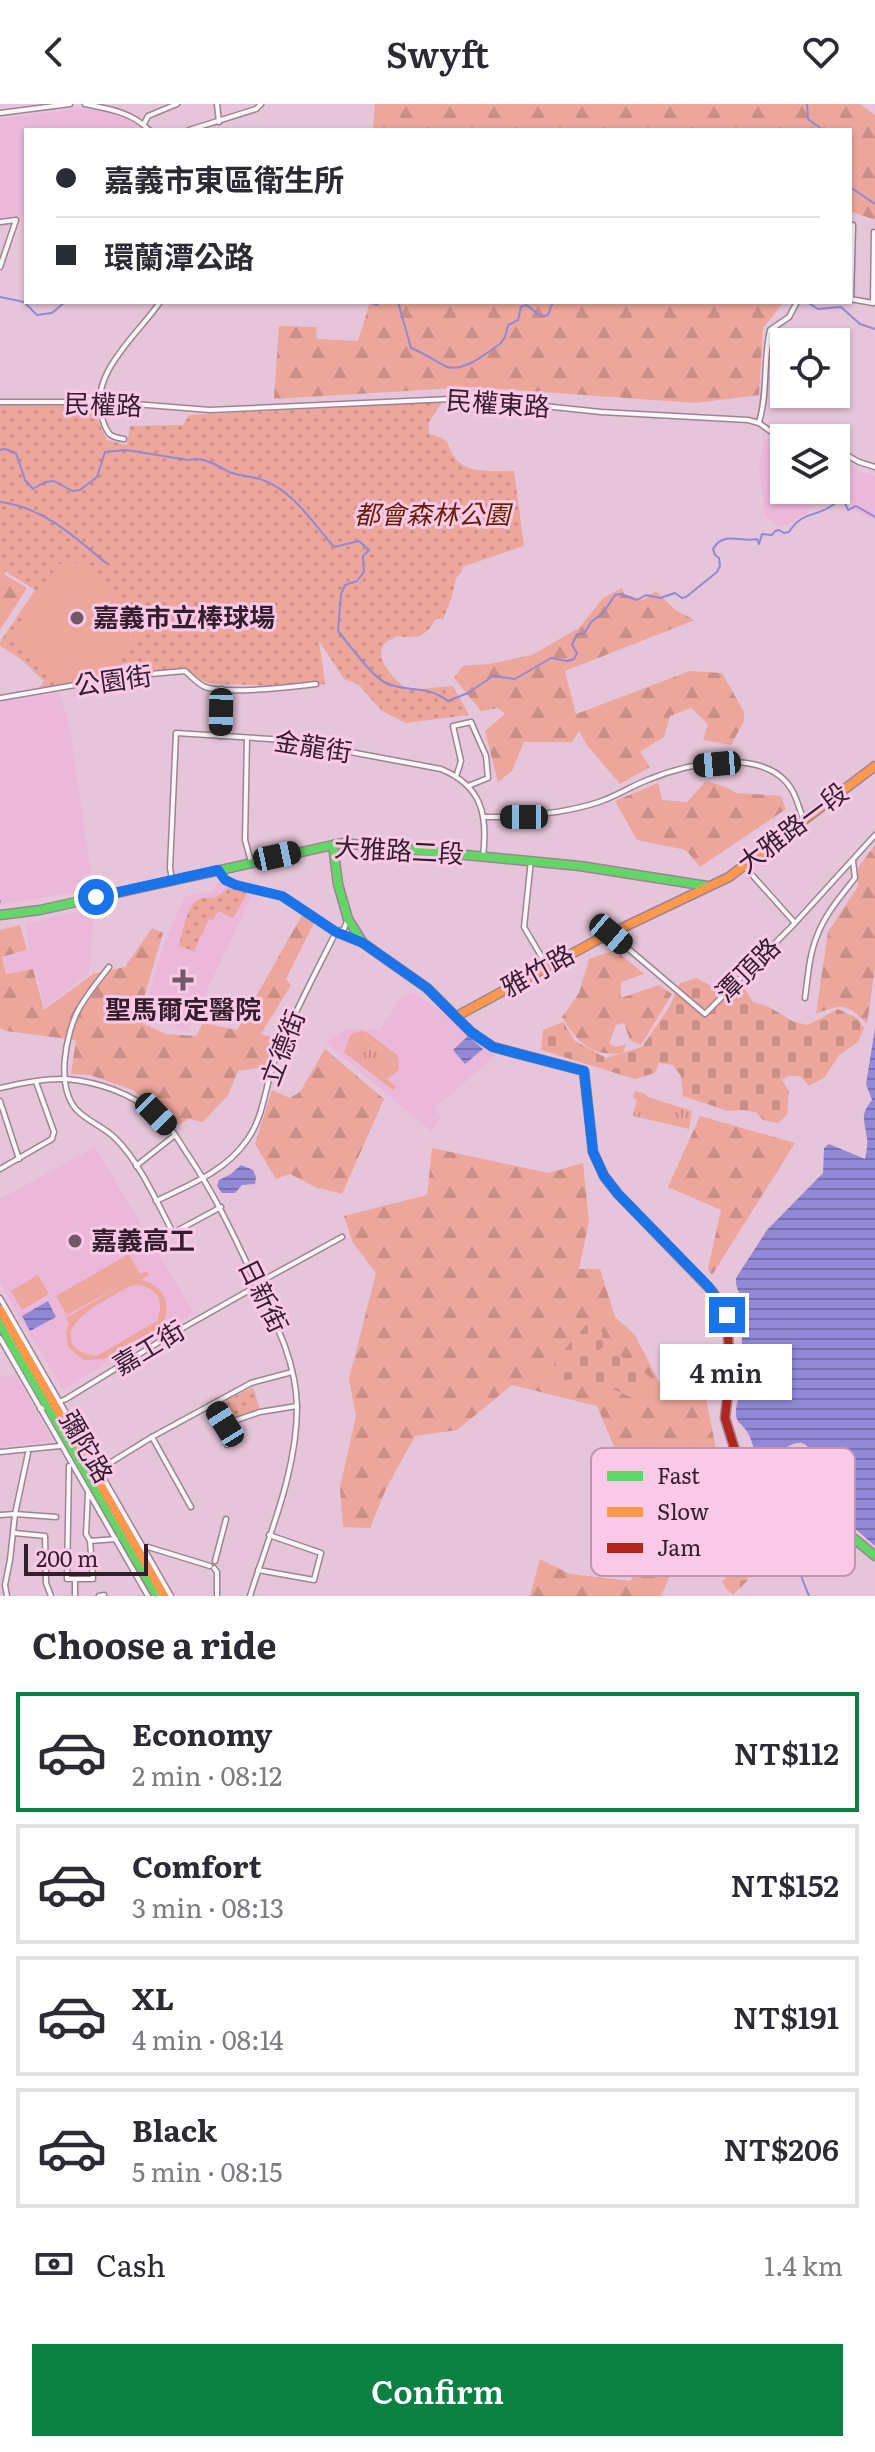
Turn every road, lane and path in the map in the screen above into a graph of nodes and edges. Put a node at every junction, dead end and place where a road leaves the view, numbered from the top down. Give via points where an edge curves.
1 (5, 104) edge
2 (70, 104) edge
3 (85, 104) edge
4 (177, 104) edge
5 (217, 104) edge
6 (261, 104) edge
7 (169, 105) edge
8 (0, 113) edge
9 (219, 122) junction
10 (144, 125) junction
11 (147, 128) edge
12 (196, 128) edge
13 (24, 219) edge
14 (16, 220) junction
15 (0, 222) edge
16 (853, 225) dead end
17 (874, 232) edge
18 (852, 234) edge
19 (0, 267) edge
20 (852, 299) edge
21 (874, 303) edge
22 (158, 304) edge
23 (796, 304) edge
24 (0, 402) edge
25 (100, 403) junction
26 (205, 410) joint
27 (759, 423) junction
28 (770, 431) edge
29 (124, 439) dead end
30 (850, 457) edge
31 (875, 467) edge
32 (316, 684) dead end
33 (222, 689) junction
34 (0, 698) edge
35 (221, 736) junction
36 (247, 738) junction
37 (875, 766) edge
38 (457, 776) junction
39 (468, 786) junction
40 (484, 817) junction
41 (803, 819) junction
42 (875, 835) edge
43 (333, 845) junction
44 (483, 856) junction
45 (531, 860) junction
46 (853, 860) junction
47 (251, 862) junction
48 (744, 866) junction
49 (218, 870) junction
50 (172, 880) junction
51 (707, 886) junction
52 (0, 916) edge
53 (348, 919) junction
54 (795, 923) junction
55 (336, 932) junction
56 (611, 934) junction
57 (363, 943) junction
58 (547, 966) junction
59 (109, 967) dead end
60 (805, 998) dead end
61 (457, 1016) junction
62 (64, 1079) junction
63 (36, 1082) junction
64 (0, 1088) edge
65 (0, 1101) edge
66 (175, 1135) junction
67 (19, 1159) junction
68 (136, 1166) junction
69 (0, 1169) edge
70 (204, 1178) junction
71 (156, 1201) junction
72 (221, 1207) junction
73 (342, 1237) dead end
74 (257, 1286) junction
75 (0, 1298) edge
76 (2, 1316) edge
77 (0, 1338) edge
78 (16, 1350) junction
79 (292, 1372) junction
80 (213, 1404) junction
81 (51, 1405) junction
82 (297, 1406) junction
83 (225, 1424) junction
84 (152, 1437) junction
85 (71, 1442) junction
86 (227, 1445) dead end
87 (734, 1448) edge
88 (0, 1452) edge
89 (28, 1453) dead end
90 (69, 1466) dead end
91 (90, 1474) junction
92 (88, 1491) junction
93 (191, 1507) dead end
94 (15, 1514) junction
95 (0, 1515) edge
96 (56, 1517) dead end
97 (226, 1519) dead end
98 (14, 1533) junction
99 (269, 1535) junction
100 (116, 1539) junction
101 (855, 1539) edge
102 (90, 1541) junction
103 (148, 1547) dead end
104 (875, 1556) edge
105 (213, 1565) junction
106 (258, 1570) junction
107 (75, 1579) junction
108 (7, 1596) edge
109 (51, 1596) edge
110 (75, 1596) edge
111 (148, 1596) edge
112 (157, 1596) edge
113 (164, 1596) edge
114 (171, 1596) edge
115 (217, 1596) edge
116 (250, 1596) edge

1 - 8 street
2 - 8 street
3 - 10 street via 123,112
4 - 7 street
5 - 9 street
6 - 9 street
7 - 10 street via 148,116
9 - 12 street
10 - 11 street
13 - 14 street
14 - 15 street
14 - 19 street
16 - 18 street
17 - 21 street
20 - 21 street
22 - 25 street via 108,370
23 - 27 street via 789,317 770,330
24 - 25 street, 民權路
25 - 26 street, 民權路
25 - 29 street via 108,435
26 - 27 street, 民權東路 via 451,399
27 - 28 street, 民權東路
30 - 31 street
32 - 33 street, 公園街
33 - 34 street, 公園街 via 205,687 185,671
33 - 35 street
35 - 36 street, 金龍街
35 - 50 street, 金龍街 via 176,733
36 - 38 street, 金龍街 via 318,745
36 - 47 street via 245,840
37 - 41 street, 大雅路一段
38 - 39 street, 金龍街
38 - 39 street via 461,761 453,726 471,722 486,756 488,778
39 - 40 street, 金龍街
40 - 41 street via 535,816 574,808 685,767 733,762 766,767 782,778
40 - 44 street, 金龍街
41 - 48 street, 大雅路一段
42 - 46 street, 潭頂路
43 - 44 street, 大雅路二段
43 - 47 street, 大雅路二段
43 - 53 street
44 - 45 street, 大雅路二段
45 - 51 street, 大雅路二段
45 - 58 street via 524,927
46 - 54 street, 潭頂路
46 - 60 street via 855,878 818,934
47 - 49 street, 大雅路二段
48 - 51 street, 大雅路一段
48 - 54 street
49 - 50 street, 大雅路二段
49 - 55 street via 236,885 282,896
50 - 52 street, 大雅路二段
51 - 56 street, 雅竹路
53 - 55 street, 立德街
53 - 57 street
54 - 56 street, 潭頂路 via 705,1014
55 - 57 street
55 - 70 street, 立德街 via 290,1022 247,1140
56 - 58 street, 雅竹路
57 - 61 street
58 - 61 street, 雅竹路
59 - 62 street via 78,1010 66,1047
61 - 87 street via 493,1047 584,1071 593,1152 604,1176 713,1292 727,1315 730,1375 725,1418
62 - 63 street, 日新街
62 - 66 street, 日新街 via 121,1092 156,1114
62 - 68 street via 80,1113 117,1139
63 - 64 street, 日新街
63 - 67 street via 54,1132 52,1139
65 - 67 street
66 - 68 street
66 - 70 street, 日新街
67 - 69 street
68 - 71 street
70 - 71 street, 立德街
70 - 72 street, 日新街
71 - 72 street via 173,1233
72 - 74 street, 日新街
73 - 74 street, 嘉工街
74 - 79 street, 日新街 via 286,1343
74 - 81 street, 嘉工街
75 - 76 street, 彌陀路
76 - 78 street, 彌陀路
76 - 78 street, 彌陀路
77 - 78 street, 彌陀路
78 - 81 street, 彌陀路
78 - 81 street, 彌陀路
79 - 80 street via 251,1383
79 - 82 street, 日新街
80 - 83 street
80 - 84 street
81 - 85 street, 彌陀路
81 - 85 street, 彌陀路
82 - 83 street
82 - 99 street, 日新街 via 292,1456
83 - 86 street
84 - 91 street
84 - 93 street
85 - 88 street
85 - 91 street, 彌陀路
85 - 91 street, 彌陀路
89 - 94 street
90 - 107 street via 67,1579
91 - 92 street, 彌陀路
91 - 112 street, 彌陀路
91 - 113 street, 彌陀路
91 - 114 street, 彌陀路
92 - 100 street, 彌陀路
92 - 102 street
94 - 95 street
94 - 96 street
94 - 98 street
97 - 105 street
98 - 108 street
98 - 109 street via 45,1536
99 - 106 street, 日新街
99 - 106 street via 321,1553 314,1580
100 - 102 street
100 - 111 street, 彌陀路
101 - 104 street
102 - 107 street via 93,1579
103 - 105 street
105 - 115 street
106 - 116 street, 日新街
107 - 110 street

